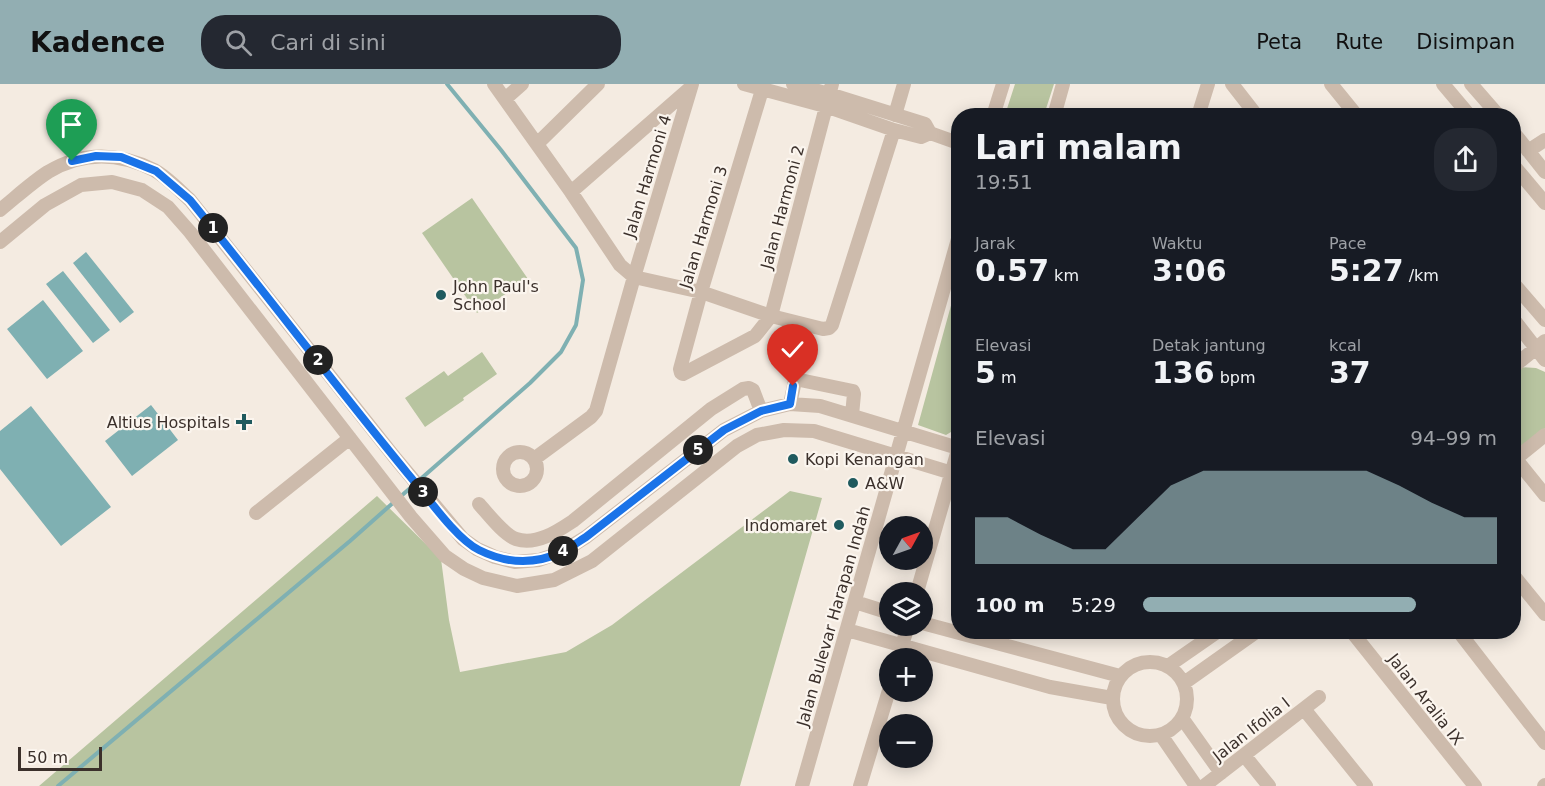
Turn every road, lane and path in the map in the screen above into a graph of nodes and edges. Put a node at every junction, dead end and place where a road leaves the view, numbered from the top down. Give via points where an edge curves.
1 (494, 84) edge
2 (522, 84) edge
3 (598, 84) edge
4 (744, 84) edge
5 (793, 84) edge
6 (904, 84) edge
7 (1003, 84) edge
8 (1063, 84) edge
9 (1208, 84) edge
10 (1232, 84) edge
11 (1331, 84) edge
12 (1443, 84) edge
13 (1471, 84) edge
14 (692, 86) edge
15 (762, 90) junction
16 (829, 95) edge
17 (505, 99) junction
18 (996, 108) edge
19 (1056, 108) edge
20 (1200, 108) edge
21 (1251, 108) edge
22 (1351, 108) edge
23 (1463, 108) edge
24 (1492, 108) edge
25 (894, 122) junction
26 (951, 140) edge
27 (1545, 140) edge
28 (1521, 142) edge
29 (537, 144) junction
30 (1528, 151) junction
31 (1545, 172) edge
32 (1521, 174) edge
33 (571, 192) junction
34 (1545, 203) edge
35 (0, 210) edge
36 (213, 227) junction
37 (196, 240) junction
38 (0, 242) edge
39 (951, 264) edge
40 (634, 277) junction
41 (701, 292) junction
42 (1521, 292) edge
43 (771, 316) junction
44 (1545, 320) edge
45 (1521, 326) edge
46 (1541, 344) edge
47 (1521, 360) edge
48 (1545, 360) edge
49 (322, 365) junction
50 (305, 379) junction
51 (790, 404) junction
52 (711, 409) junction
53 (761, 411) junction
54 (852, 414) junction
55 (724, 430) junction
56 (904, 432) junction
57 (1545, 435) edge
58 (351, 438) junction
59 (951, 447) edge
60 (1521, 454) edge
61 (896, 456) junction
62 (534, 459) dead end
63 (1521, 467) edge
64 (951, 473) edge
65 (951, 476) edge
66 (1545, 495) edge
67 (479, 504) dead end
68 (256, 513) dead end
69 (573, 521) junction
70 (586, 537) junction
71 (519, 540) junction
72 (515, 562) junction
73 (920, 582) edge
74 (1521, 585) edge
75 (855, 602) junction
76 (879, 610) edge
77 (1545, 614) edge
78 (933, 626) edge
79 (847, 630) junction
80 (951, 631) edge
81 (982, 639) edge
82 (1207, 639) edge
83 (1236, 639) edge
84 (1358, 639) edge
85 (1464, 639) edge
86 (890, 648) edge
87 (933, 660) edge
88 (1168, 666) junction
89 (1120, 676) junction
90 (1184, 683) junction
91 (1319, 697) dead end
92 (1112, 698) junction
93 (885, 702) edge
94 (1304, 709) junction
95 (1182, 718) junction
96 (1161, 735) junction
97 (1545, 743) edge
98 (1244, 755) junction
99 (1221, 773) junction
100 (801, 786) edge
101 (860, 786) edge
102 (1196, 786) edge
103 (1204, 786) edge
104 (1269, 786) edge
105 (1366, 786) edge
106 (1475, 786) edge

1 - 17 street
2 - 17 street
3 - 29 street
4 - 15 street
5 - 16 street
6 - 25 street
7 - 18 street
8 - 19 street
9 - 20 street
10 - 21 street
11 - 22 street
12 - 23 street
13 - 24 street
14 - 33 street
14 - 40 street, Jalan Harmoni 4
15 - 16 street
15 - 41 street, Jalan Harmoni 3
16 - 25 street
16 - 43 street, Jalan Harmoni 2
17 - 29 street
25 - 26 street via 925,124 930,133
25 - 43 street via 831,326 823,329
27 - 30 street
28 - 30 street
29 - 33 street
30 - 31 street
32 - 34 street
33 - 40 street via 620,265
35 - 36 street via 47,172 72,161 96,156 121,157 156,171 190,200
36 - 37 street
36 - 49 street
37 - 38 street via 168,207 142,190 112,182 81,184 45,205
37 - 50 street
39 - 56 street, Jalan Bulevar Harapan Indah
40 - 41 street
40 - 62 street, Jalan Harmoni 4 via 596,411
41 - 43 street
41 - 43 street, Jalan Harmoni 3 via 681,373 755,336
42 - 44 street
45 - 46 street
46 - 47 street
46 - 48 street
49 - 50 street
49 - 72 street via 463,539 477,549
50 - 58 street
51 - 53 street
51 - 54 street
51 - 54 street via 795,381 800,380 853,391
52 - 53 street via 749,388
52 - 55 street
52 - 69 street
53 - 55 street
54 - 56 street
55 - 70 street
56 - 59 street
56 - 61 street, Jalan Bulevar Harapan Indah
57 - 60 street
58 - 61 street via 445,556 483,578 518,586 554,580 592,561 737,446 758,435 784,430 814,431
58 - 68 street
61 - 64 street
61 - 75 street, Jalan Bulevar Harapan Indah
63 - 66 street
65 - 73 street
67 - 71 street
69 - 70 street
69 - 71 street via 544,537
70 - 72 street via 562,552 539,560
71 - 72 street
74 - 77 street
75 - 76 street
75 - 79 street, Jalan Bulevar Harapan Indah
78 - 80 street
79 - 86 street
79 - 100 street, Jalan Bulevar Harapan Indah
81 - 89 street
82 - 88 street
83 - 90 street
84 - 106 street, Jalan Aralia IX
85 - 97 street
87 - 92 street
88 - 89 street via 1156,661 1142,662
88 - 90 street
89 - 92 street
90 - 95 street via 1188,694
91 - 94 street, Jalan Ifolia I
92 - 96 street via 1122,724 1147,736
93 - 101 street
94 - 98 street, Jalan Ifolia I
94 - 105 street
95 - 96 street
95 - 99 street
96 - 102 street
98 - 99 street, Jalan Ifolia I
98 - 104 street
99 - 103 street, Jalan Ifolia I

